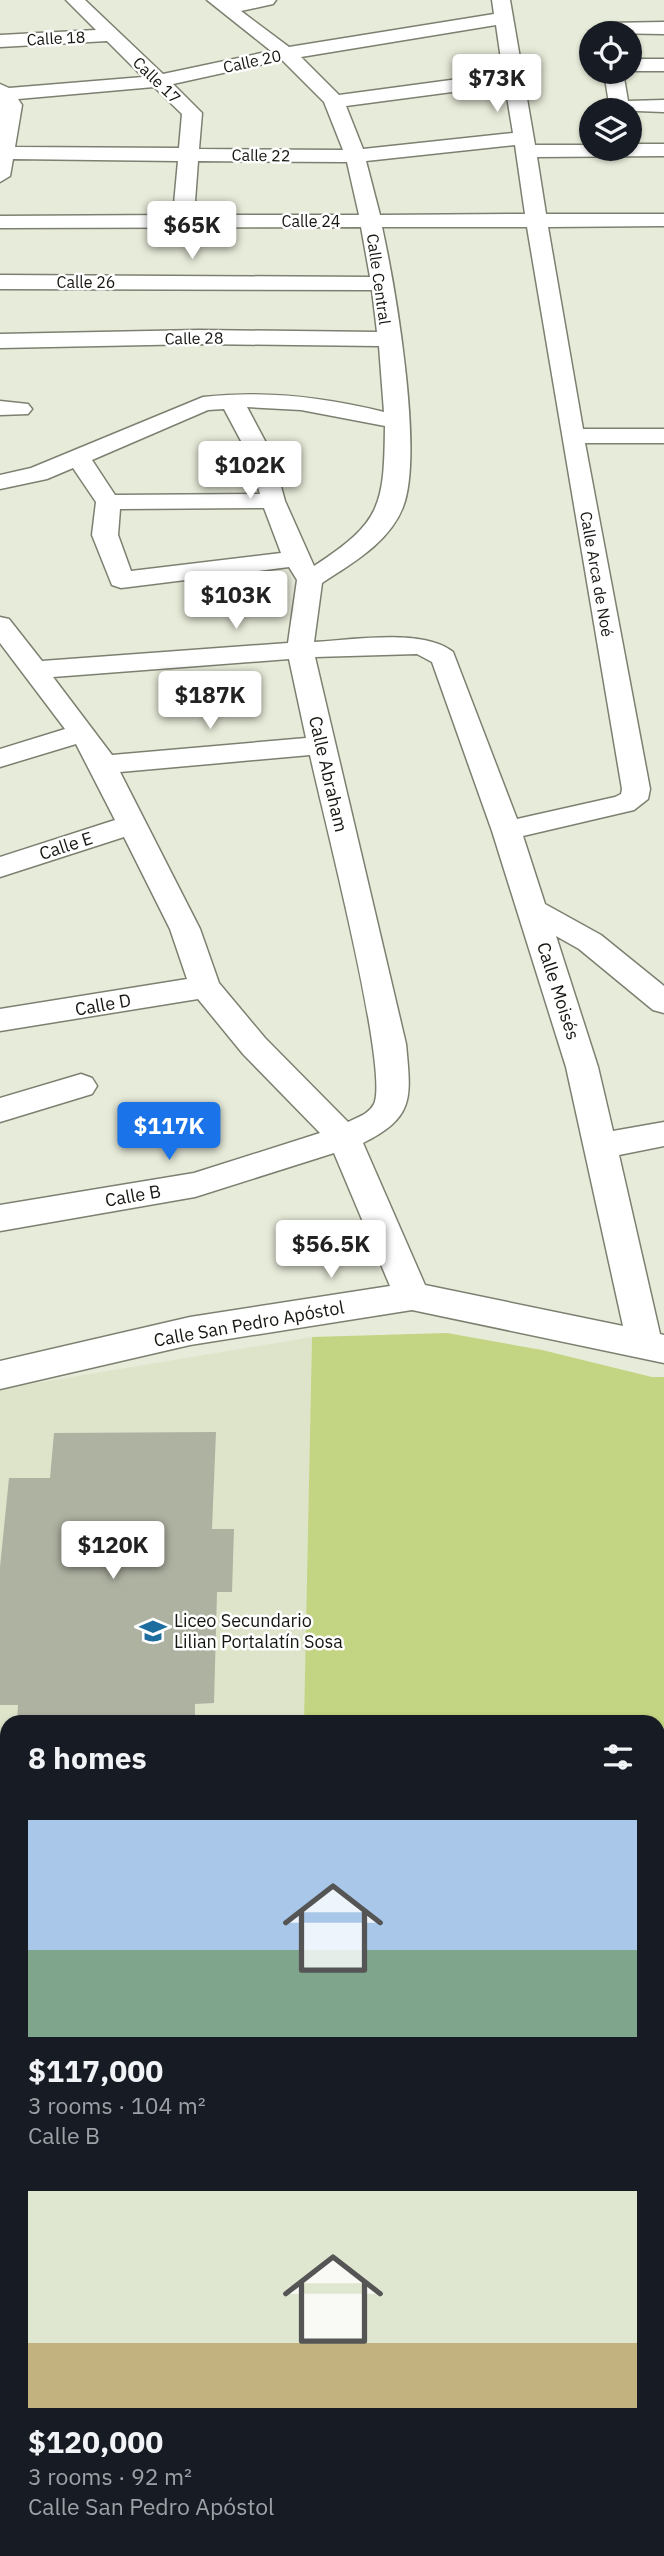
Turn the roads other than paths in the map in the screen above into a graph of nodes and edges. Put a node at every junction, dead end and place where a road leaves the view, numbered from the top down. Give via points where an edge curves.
1 (75, 0) edge
2 (267, 0) edge
3 (221, 4) edge
4 (502, 9) edge
5 (604, 10) dead end
6 (606, 21) edge
7 (664, 28) edge
8 (642, 29) edge
9 (112, 35) junction
10 (0, 41) edge
11 (283, 54) junction
12 (642, 65) edge
13 (664, 65) edge
14 (511, 78) junction
15 (159, 81) junction
16 (1, 93) edge
17 (334, 102) junction
18 (664, 106) edge
19 (642, 107) edge
20 (523, 145) junction
21 (579, 148) edge
22 (642, 150) edge
23 (664, 150) edge
24 (3, 153) edge
25 (188, 154) junction
26 (357, 156) junction
27 (0, 177) edge
28 (539, 219) junction
29 (371, 220) junction
30 (664, 220) edge
31 (183, 221) junction
32 (0, 222) edge
33 (0, 282) edge
34 (383, 284) junction
35 (387, 339) junction
36 (0, 341) edge
37 (231, 400) junction
38 (396, 422) junction
39 (572, 436) junction
40 (664, 436) edge
41 (79, 458) junction
42 (0, 482) edge
43 (273, 501) junction
44 (108, 502) junction
45 (303, 569) junction
46 (0, 625) edge
47 (300, 650) junction
48 (34, 670) junction
49 (83, 733) junction
50 (321, 745) junction
51 (0, 758) edge
52 (103, 765) junction
53 (132, 824) junction
54 (507, 831) junction
55 (0, 867) edge
56 (532, 910) junction
57 (205, 987) junction
58 (664, 1002) edge
59 (0, 1020) edge
60 (81, 1086) dead end
61 (0, 1110) edge
62 (664, 1134) edge
63 (344, 1138) junction
64 (600, 1146) junction
65 (0, 1217) edge
66 (412, 1296) junction
67 (655, 1347) edge
68 (0, 1375) edge

1 - 9 street, Calle 17
2 - 3 street
3 - 11 street, Calle Central
4 - 11 street, Calle 20
4 - 14 street, Calle Arca de Noé
5 - 6 street
7 - 8 street
9 - 10 street, Calle 18
9 - 15 street, Calle 17
11 - 15 street, Calle 20
11 - 17 street, Calle Central
12 - 13 street
14 - 17 street
14 - 20 street, Calle Arca de Noé
15 - 16 street, Calle 20
15 - 25 street, Calle 17 via 192,113
16 - 24 street via 12,105
17 - 26 street, Calle Central
18 - 19 street
20 - 21 street, Calle 22
20 - 26 street, Calle 22
20 - 28 street, Calle Arca de Noé
22 - 23 street, Calle 22
24 - 25 street, Calle 22
24 - 27 street
25 - 26 street, Calle 22
25 - 31 street, Calle 17
26 - 29 street, Calle Central
28 - 29 street, Calle 24
28 - 30 street, Calle 24
28 - 39 street, Calle Arca de Noé
29 - 31 street, Calle 24
29 - 34 street, Calle Central
31 - 32 street, Calle 24
33 - 34 street, Calle 26
34 - 35 street, Calle Central
35 - 36 street, Calle 28
35 - 38 street, Calle Central
37 - 38 street via 299,401
37 - 41 street via 184,411
37 - 43 street, Calle Abraham via 260,454
38 - 45 street, Calle Central via 399,468 391,505 368,541
39 - 40 street
39 - 54 street, Calle Arca de Noé via 636,789 634,799 624,804
41 - 42 street
41 - 44 street
43 - 44 street
43 - 45 street, Calle Abraham
44 - 45 street via 105,535 121,580
45 - 47 street, Calle Abraham
46 - 48 street
47 - 48 street
47 - 50 street, Calle Abraham
47 - 54 street, Calle Moisés via 417,646 434,650 443,659
48 - 49 street
49 - 51 street
49 - 52 street
50 - 52 street
50 - 63 street, Calle Abraham via 390,1044 393,1076 391,1105 379,1121
52 - 53 street
53 - 55 street, Calle E
53 - 57 street via 185,929
54 - 56 street, Calle Moisés
56 - 58 street via 590,942
56 - 64 street, Calle Moisés via 582,1067
57 - 59 street, Calle D
57 - 63 street via 254,1046
60 - 61 street
62 - 64 street
63 - 65 street, Calle B via 195,1185
63 - 66 street
64 - 67 street, Calle Moisés
66 - 67 street, Calle San Pedro Apóstol
66 - 68 street, Calle San Pedro Apóstol via 190,1331

